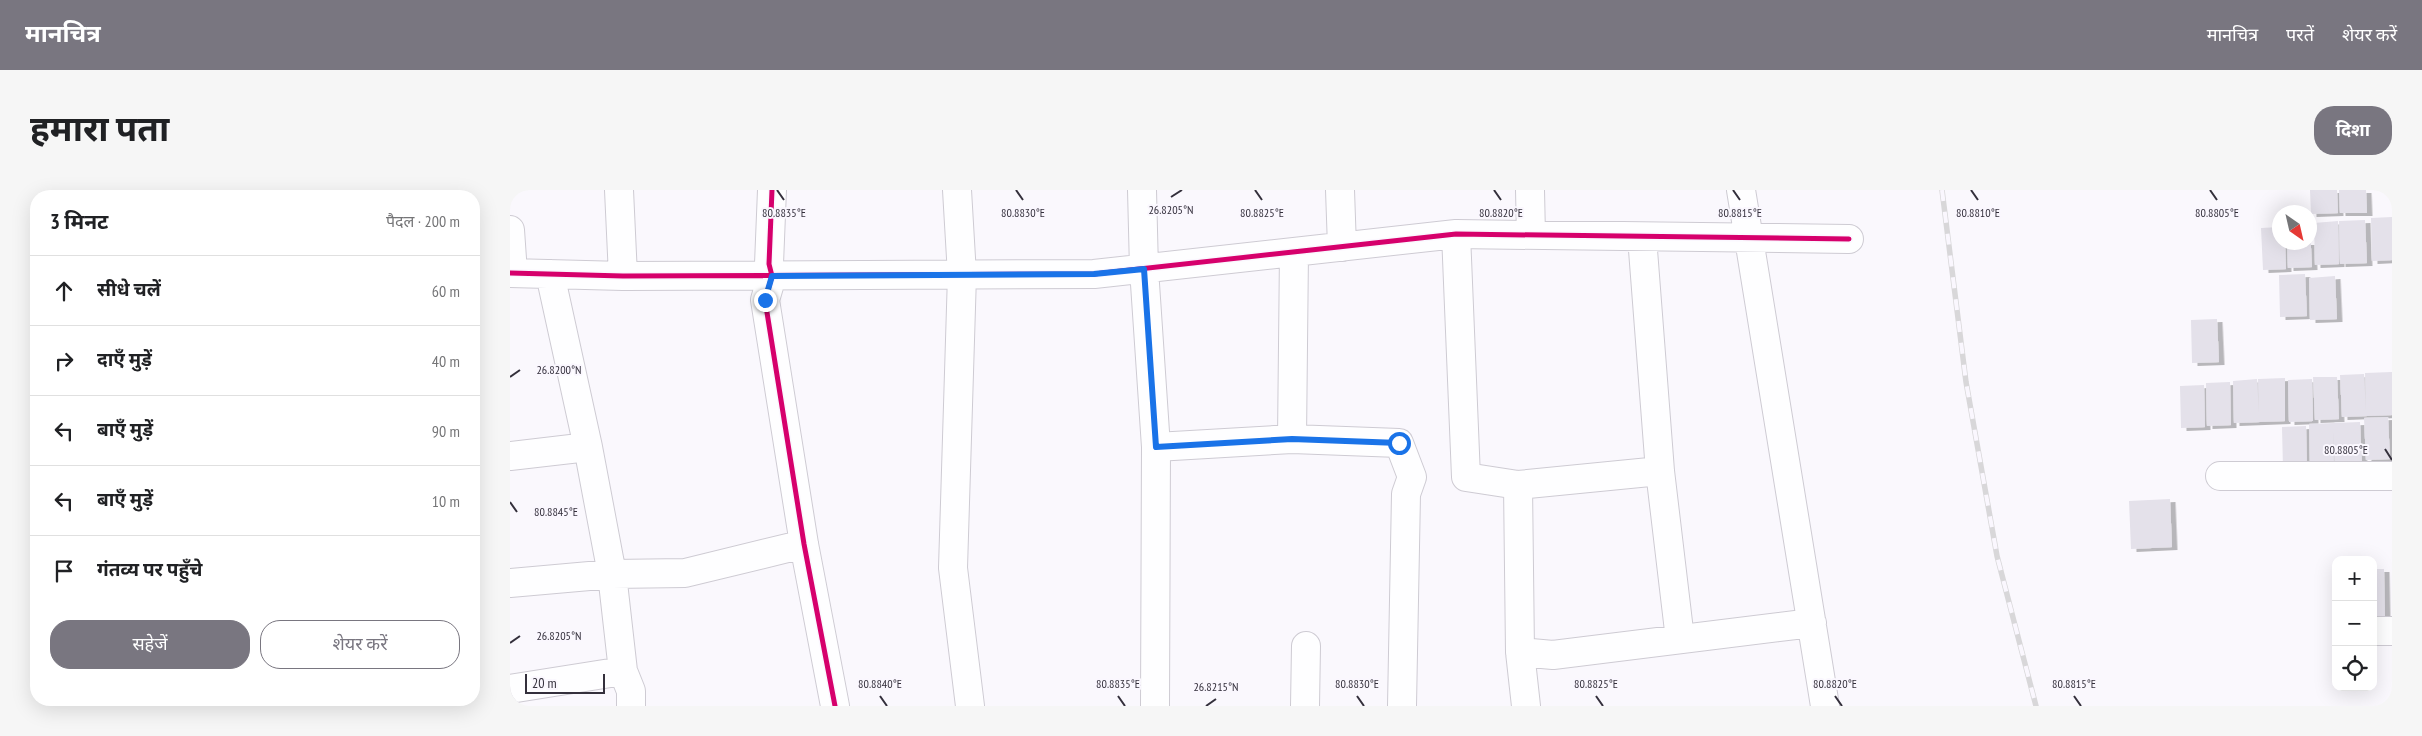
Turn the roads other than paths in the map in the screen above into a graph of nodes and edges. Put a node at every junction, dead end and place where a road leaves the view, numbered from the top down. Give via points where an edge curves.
1 (618, 190) edge
2 (772, 190) edge
3 (957, 190) edge
4 (1142, 190) edge
5 (1340, 190) edge
6 (1530, 190) edge
7 (1741, 190) edge
8 (510, 230) edge
9 (1456, 234) junction
10 (1530, 235) junction
11 (1642, 237) junction
12 (1749, 238) junction
13 (1849, 239) dead end
14 (1342, 247) junction
15 (1294, 252) junction
16 (1144, 269) junction
17 (512, 273) edge
18 (550, 274) junction
19 (962, 275) junction
20 (623, 276) junction
21 (772, 276) junction
22 (1292, 439) junction
23 (588, 447) junction
24 (1156, 447) junction
25 (510, 456) edge
26 (1660, 471) junction
27 (2220, 476) dead end
28 (2392, 476) edge
29 (1518, 485) junction
30 (804, 544) junction
31 (612, 574) junction
32 (510, 583) edge
33 (1812, 623) junction
34 (2377, 631) edge
35 (2392, 631) edge
36 (1680, 639) junction
37 (1306, 646) dead end
38 (1520, 652) junction
39 (623, 671) junction
40 (510, 689) edge
41 (631, 706) edge
42 (835, 706) edge
43 (970, 706) edge
44 (1155, 706) edge
45 (1305, 706) edge
46 (1402, 706) edge
47 (1526, 706) edge
48 (1825, 706) edge

1 - 20 street
2 - 21 street via 769,264
3 - 19 street
4 - 16 street
5 - 14 street
6 - 10 street
7 - 12 street
8 - 17 street
9 - 10 street
9 - 14 street
9 - 29 street via 1466,477
10 - 11 street
11 - 12 street
11 - 26 street
12 - 13 street
12 - 33 street
14 - 15 street
15 - 16 street
15 - 22 street
16 - 19 street via 1094,274
16 - 24 street
17 - 18 street
18 - 20 street
18 - 23 street
19 - 21 street
19 - 43 street via 953,568
20 - 21 street
21 - 30 street via 765,300
22 - 24 street
22 - 46 street via 1399,443 1412,477 1406,494
23 - 25 street
23 - 31 street
24 - 44 street
26 - 29 street
26 - 36 street
27 - 28 street
29 - 38 street
30 - 31 street via 685,573
30 - 42 street
31 - 32 street
31 - 39 street
33 - 36 street
33 - 48 street
34 - 35 street
36 - 38 street via 1553,655
37 - 45 street
38 - 47 street
39 - 40 street
39 - 41 street via 631,691

